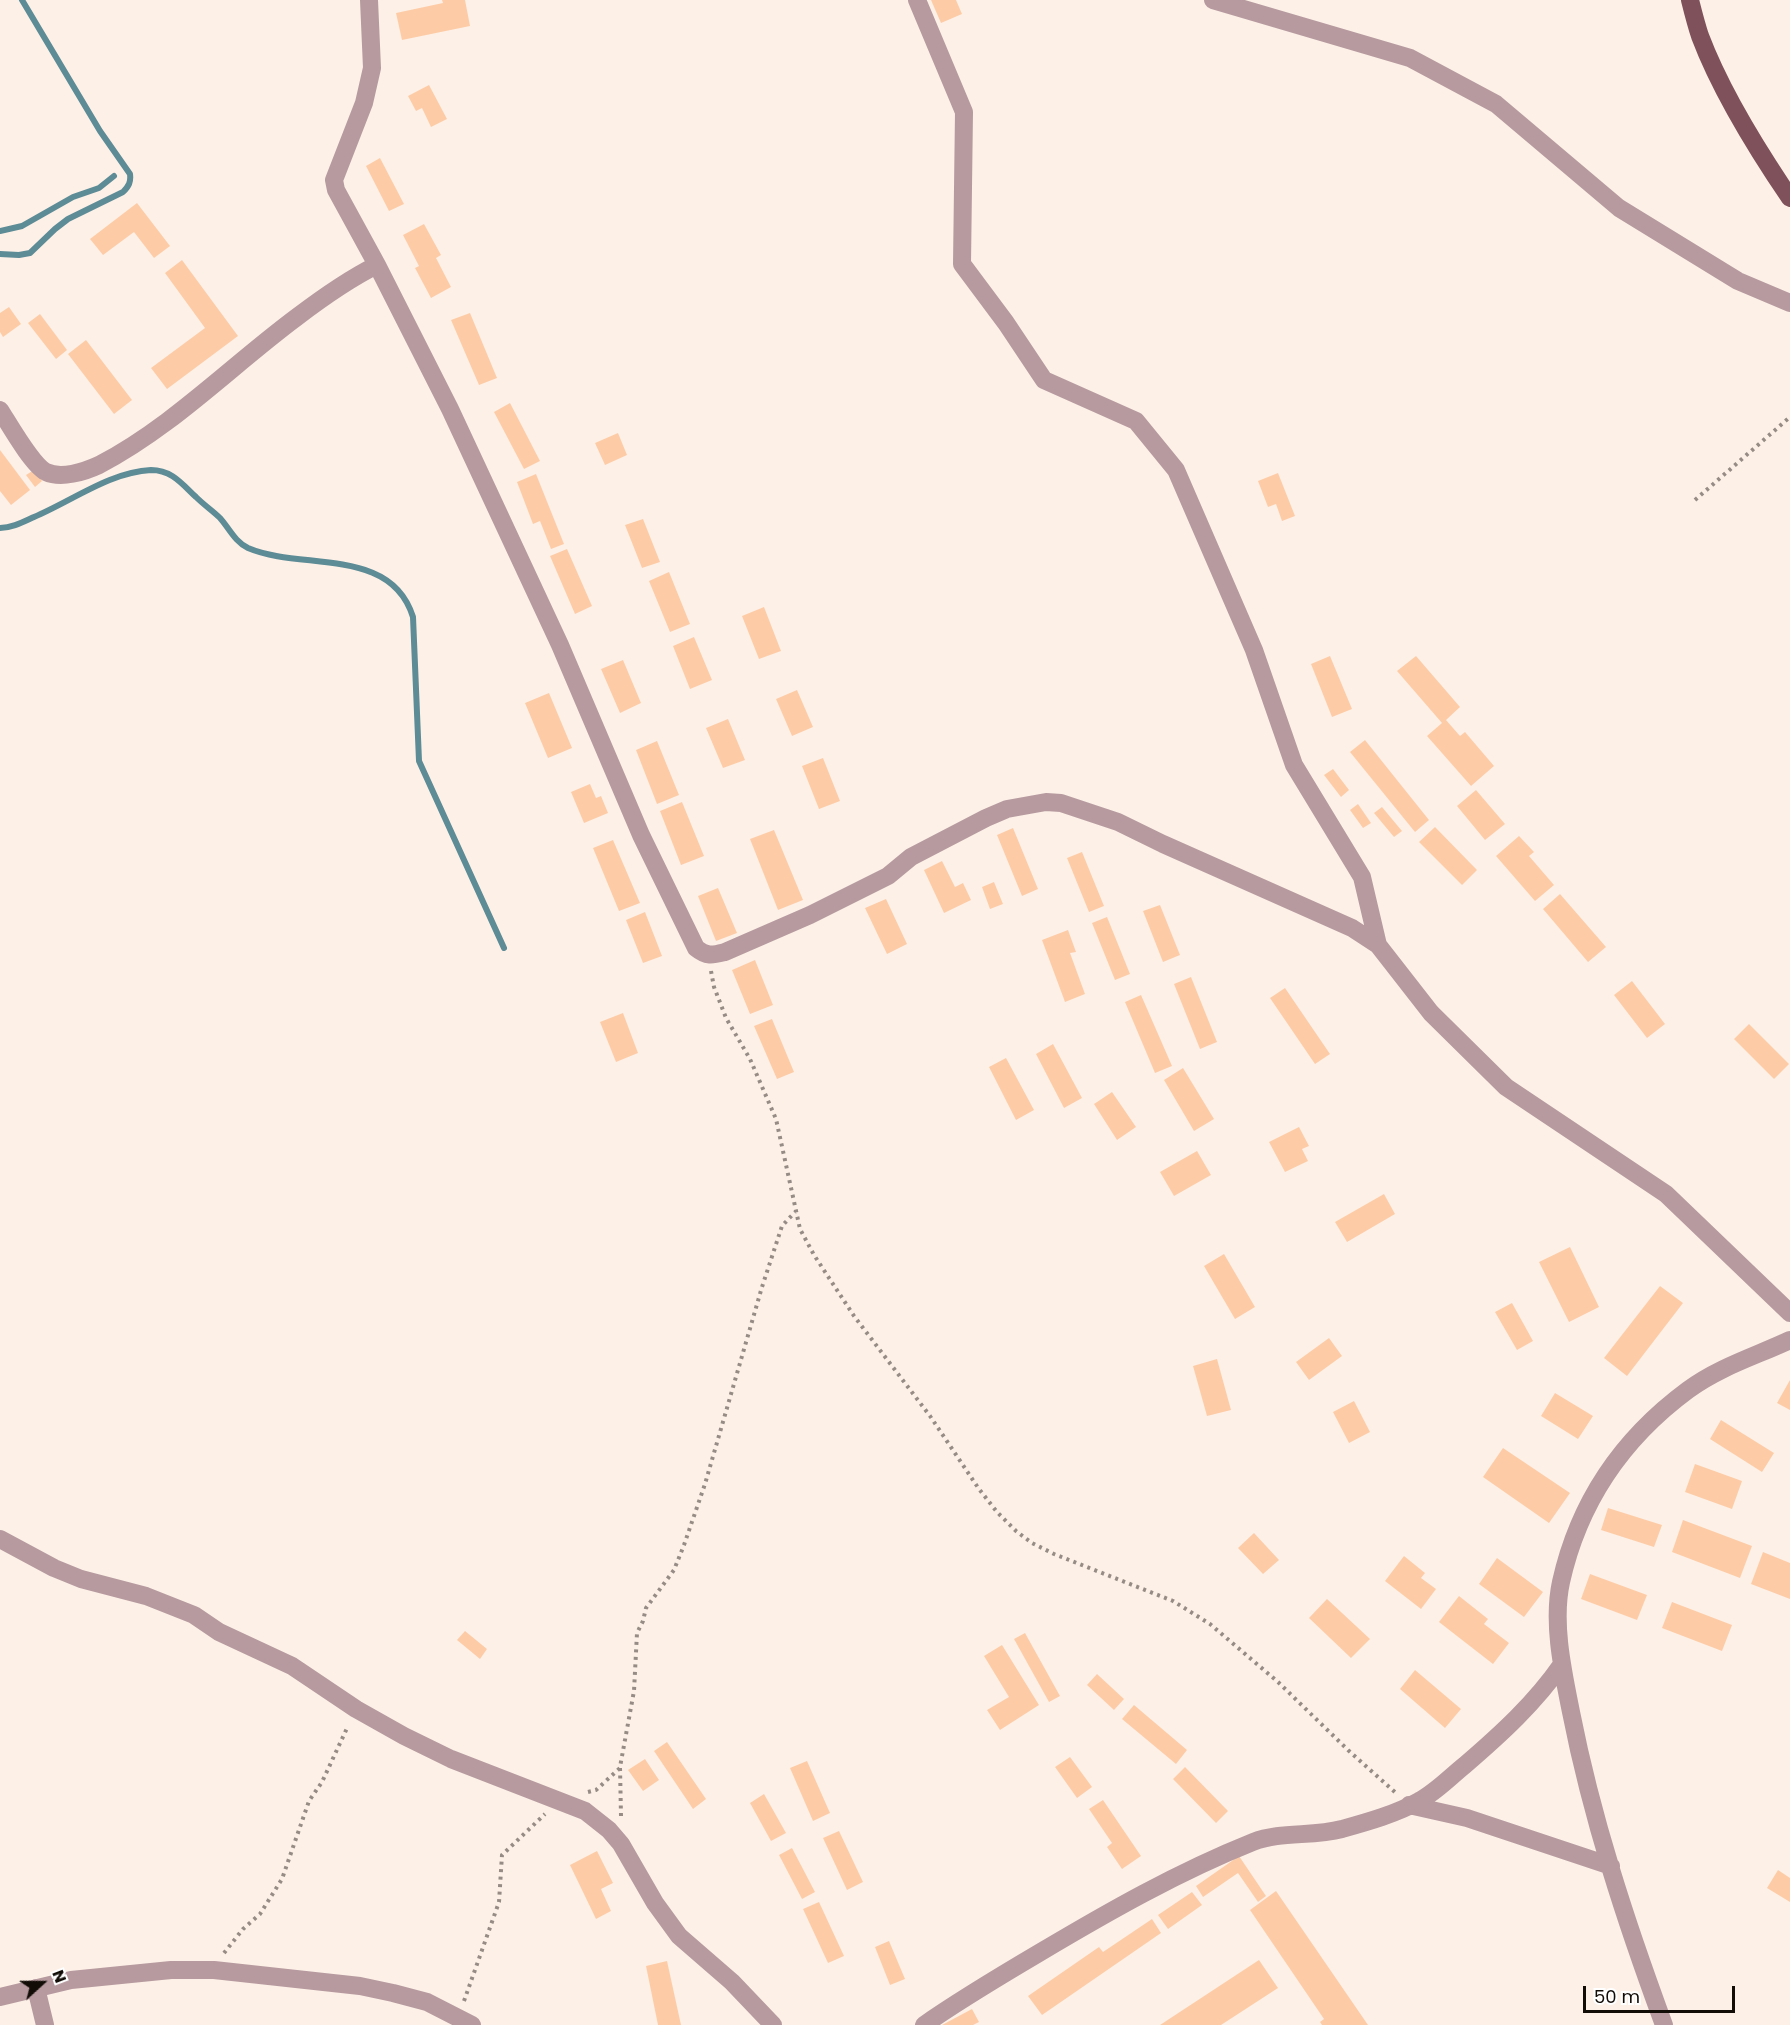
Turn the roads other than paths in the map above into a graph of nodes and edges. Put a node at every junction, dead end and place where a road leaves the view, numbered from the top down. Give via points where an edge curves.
1 (369, 0) edge
2 (917, 0) edge
3 (1213, 0) edge
4 (1690, 0) edge
5 (1790, 198) edge
6 (377, 265) junction
7 (1790, 303) edge
8 (0, 410) edge
9 (1378, 945) junction
10 (1790, 1313) edge
11 (1790, 1340) edge
12 (0, 1539) edge
13 (1562, 1664) junction
14 (1409, 1805) junction
15 (1611, 1866) junction
16 (36, 1988) junction
17 (0, 1997) edge
18 (465, 2021) edge
19 (45, 2025) edge
20 (773, 2025) edge
21 (924, 2025) edge
22 (1664, 2025) edge

1 - 6 street via 372,68 364,103 334,180
2 - 9 street via 964,112 962,264 1044,380 1136,421 1176,470 1254,650 1294,765 1362,877
3 - 7 street via 1410,58 1496,104 1618,208 1738,280
4 - 5 main road via 1700,36 1726,90
6 - 8 street via 297,317 157,429 86,470 61,475 39,467
6 - 9 street via 450,409 550,624 646,846 696,948 704,954 712,956 810,915 888,876 911,857 986,818 1007,809 1047,802 1118,822 1352,928
9 - 10 street via 1431,1013 1506,1087 1666,1194
11 - 13 street via 1729,1366 1689,1389 1645,1426 1614,1461 1578,1528 1561,1584
12 - 20 street via 81,1579 146,1596 194,1615 219,1632 292,1666 377,1722 452,1759 585,1811 621,1844 655,1903 680,1936
13 - 14 street via 1506,1729 1439,1788
13 - 15 street via 1589,1798
14 - 15 street via 1467,1818
14 - 21 street via 1340,1829 1277,1835 1211,1861 1088,1924
15 - 22 street
16 - 17 street
16 - 18 street via 71,1980 214,1970 360,1986 427,2002
16 - 19 street

